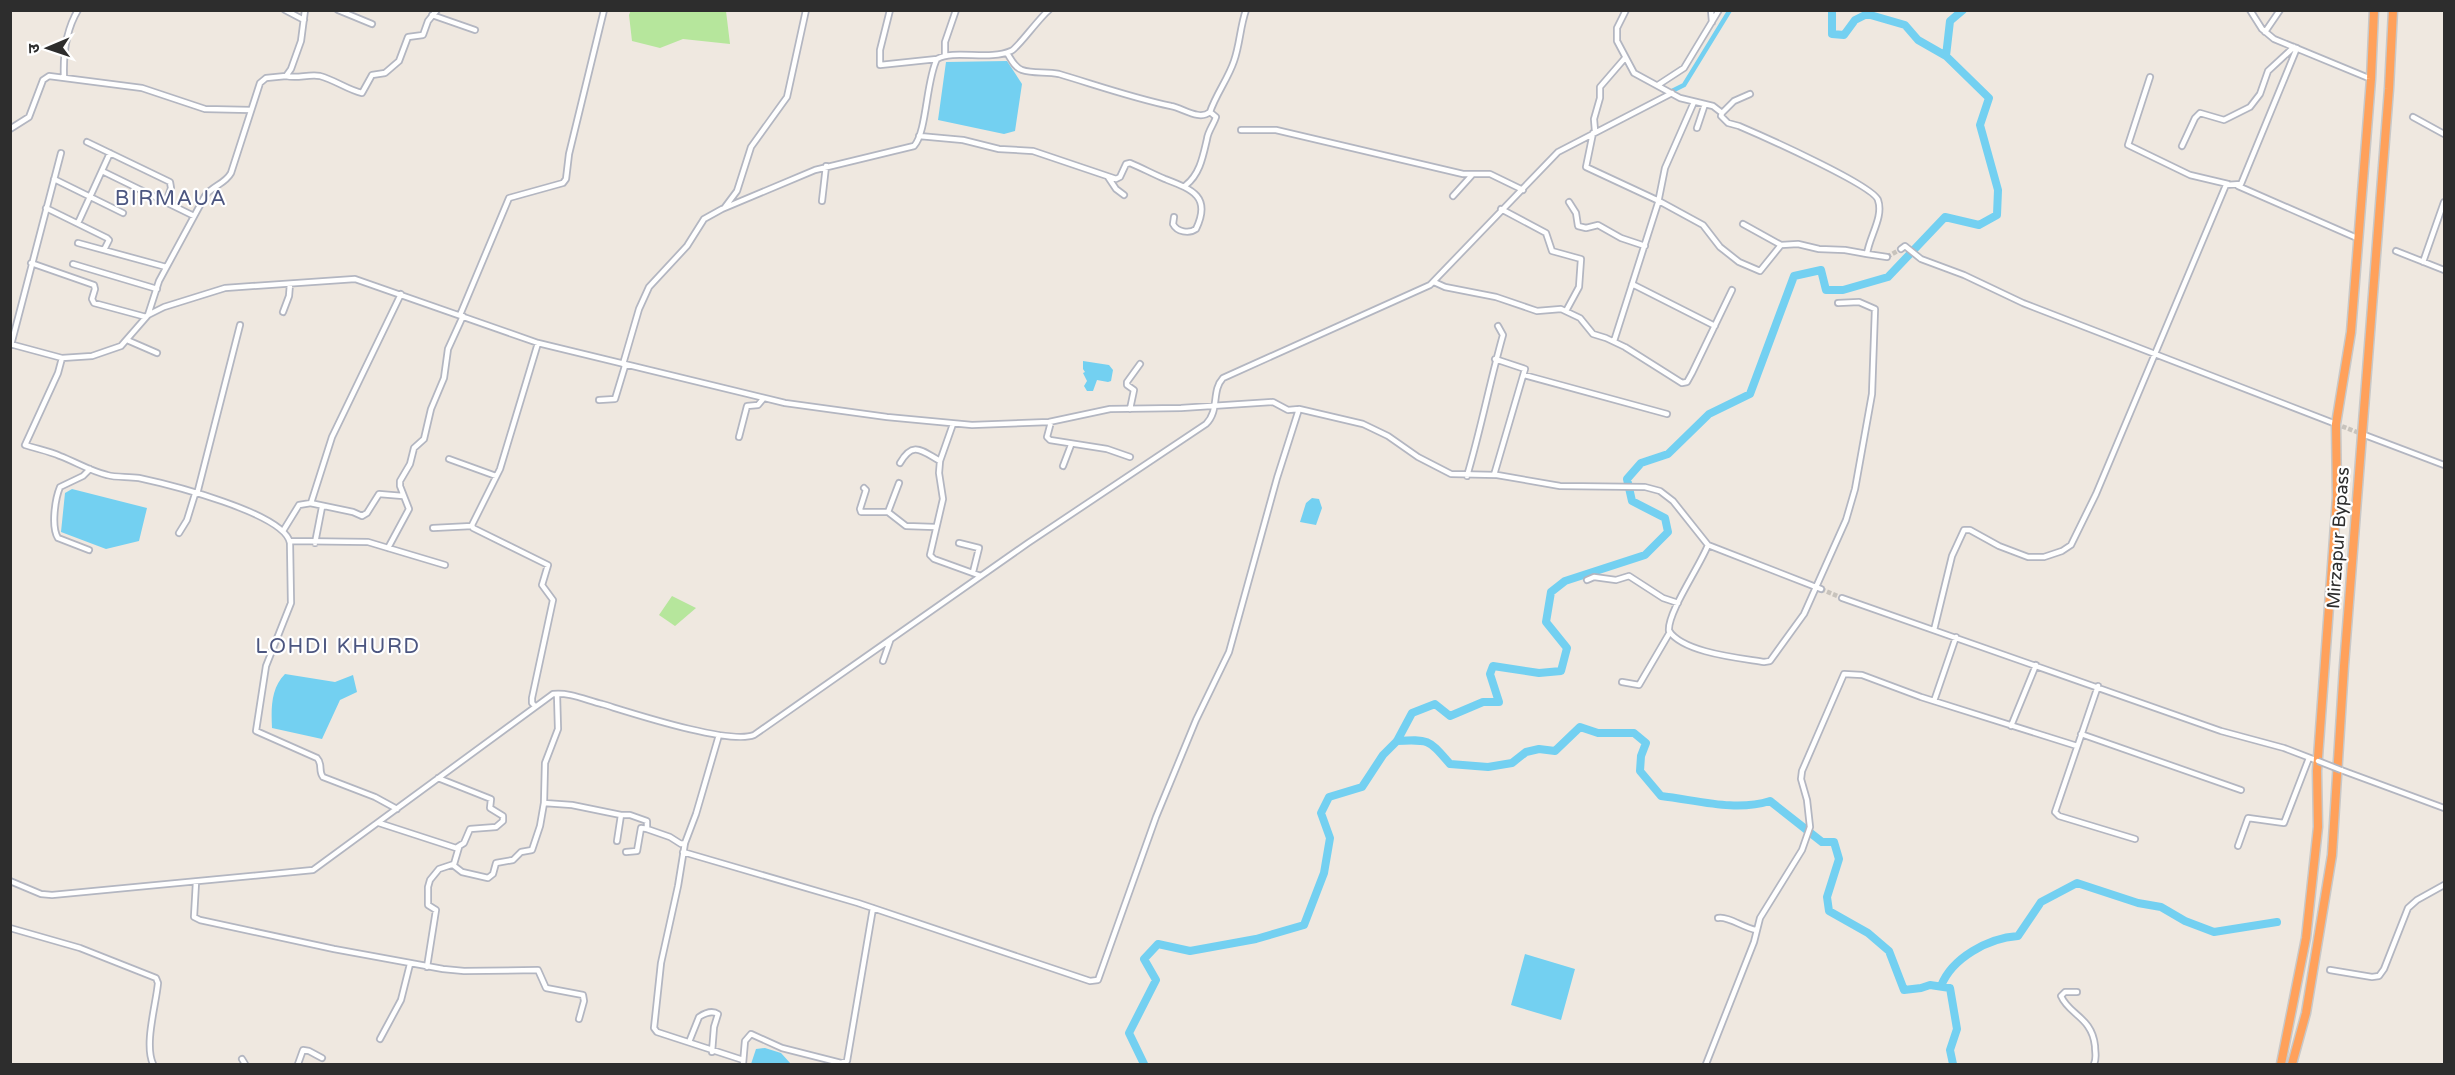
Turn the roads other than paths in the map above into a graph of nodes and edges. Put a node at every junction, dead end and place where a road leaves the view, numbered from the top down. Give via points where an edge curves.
1 (78, 10) edge
2 (285, 10) edge
3 (305, 10) edge
4 (338, 10) edge
5 (437, 10) edge
6 (604, 10) edge
7 (806, 10) edge
8 (890, 10) edge
9 (956, 10) edge
10 (1049, 10) edge
11 (1246, 10) edge
12 (1626, 10) edge
13 (1711, 10) edge
14 (1719, 10) edge
15 (2250, 10) edge
16 (2280, 10) edge
17 (2374, 10) edge
18 (2393, 10) edge
19 (432, 15) junction
20 (304, 20) junction
21 (1712, 22) junction
22 (372, 24) dead end
23 (475, 30) dead end
24 (2265, 32) junction
25 (2296, 48) junction
26 (1007, 53) junction
27 (945, 55) junction
28 (937, 58) junction
29 (1624, 58) junction
30 (286, 76) junction
31 (2150, 76) dead end
32 (64, 78) junction
33 (2371, 79) junction
34 (1660, 86) junction
35 (1670, 92) junction
36 (1750, 94) dead end
37 (1694, 102) junction
38 (1705, 104) junction
39 (251, 110) junction
40 (1210, 112) junction
41 (1722, 112) junction
42 (2413, 117) dead end
43 (1696, 128) dead end
44 (10, 129) edge
45 (1241, 130) dead end
46 (1594, 130) junction
47 (2445, 134) edge
48 (919, 136) junction
49 (87, 142) dead end
50 (2182, 146) dead end
51 (61, 153) dead end
52 (110, 153) junction
53 (826, 166) junction
54 (102, 171) junction
55 (1474, 174) junction
56 (1107, 176) junction
57 (54, 179) junction
58 (2228, 184) junction
59 (1186, 185) junction
60 (2238, 186) junction
61 (1520, 188) junction
62 (1124, 195) dead end
63 (1454, 196) dead end
64 (91, 197) junction
65 (822, 201) dead end
66 (1659, 201) junction
67 (166, 202) junction
68 (1569, 202) dead end
69 (2445, 202) edge
70 (46, 208) junction
71 (722, 209) junction
72 (1501, 209) junction
73 (123, 213) dead end
74 (194, 216) junction
75 (1174, 217) dead end
76 (78, 223) junction
77 (1743, 224) dead end
78 (2357, 238) dead end
79 (78, 243) dead end
80 (1781, 244) junction
81 (1645, 246) junction
82 (1901, 249) dead end
83 (104, 250) junction
84 (2396, 251) dead end
85 (1867, 254) junction
86 (1887, 257) tunnel mouth
87 (2423, 262) junction
88 (31, 264) junction
89 (72, 264) dead end
90 (166, 267) junction
91 (2445, 270) edge
92 (1434, 282) junction
93 (290, 284) junction
94 (1632, 284) junction
95 (157, 289) junction
96 (1731, 290) dead end
97 (401, 294) junction
98 (1838, 303) dead end
99 (1566, 311) junction
100 (283, 312) dead end
101 (461, 315) junction
102 (147, 316) junction
103 (240, 325) dead end
104 (1498, 326) dead end
105 (1715, 326) junction
106 (127, 340) junction
107 (1614, 341) junction
108 (538, 343) junction
109 (11, 345) edge
110 (157, 352) dead end
111 (2154, 355) junction
112 (62, 358) junction
113 (1495, 359) junction
114 (1140, 364) dead end
115 (624, 365) junction
116 (1524, 375) junction
117 (763, 399) junction
118 (599, 400) dead end
119 (1213, 406) junction
120 (1130, 409) junction
121 (1299, 409) junction
122 (1667, 414) dead end
123 (1051, 422) junction
124 (953, 424) junction
125 (2336, 424) junction
126 (2362, 434) junction
127 (739, 437) dead end
128 (1071, 445) junction
129 (1130, 457) dead end
130 (449, 459) dead end
131 (940, 461) junction
132 (900, 463) dead end
133 (2445, 465) edge
134 (1063, 466) dead end
135 (90, 470) junction
136 (1494, 475) junction
137 (496, 476) junction
138 (1467, 476) junction
139 (899, 483) dead end
140 (864, 488) dead end
141 (196, 494) junction
142 (404, 496) junction
143 (310, 503) junction
144 (322, 507) junction
145 (888, 512) junction
146 (472, 526) junction
147 (935, 527) junction
148 (433, 528) dead end
149 (283, 531) junction
150 (178, 532) dead end
151 (290, 541) junction
152 (315, 543) junction
153 (959, 543) dead end
154 (1708, 546) junction
155 (388, 548) junction
156 (89, 550) dead end
157 (445, 565) dead end
158 (977, 574) junction
159 (1587, 580) dead end
160 (1815, 586) junction
161 (1821, 589) tunnel mouth
162 (1842, 598) tunnel mouth
163 (1678, 603) junction
164 (1934, 630) junction
165 (1670, 632) junction
166 (1956, 637) junction
167 (890, 640) junction
168 (883, 661) dead end
169 (2036, 665) junction
170 (1622, 682) dead end
171 (2098, 686) junction
172 (557, 694) junction
173 (1934, 701) junction
174 (534, 705) junction
175 (2011, 726) junction
176 (2081, 734) junction
177 (719, 735) junction
178 (2077, 747) junction
179 (2314, 760) junction
180 (438, 778) junction
181 (2241, 790) dead end
182 (544, 803) junction
183 (395, 807) junction
184 (2445, 808) edge
185 (621, 815) junction
186 (379, 823) junction
187 (647, 829) junction
188 (2135, 839) dead end
189 (617, 841) dead end
190 (685, 843) junction
191 (2238, 846) dead end
192 (459, 848) junction
193 (626, 852) dead end
194 (683, 852) junction
195 (453, 865) junction
196 (10, 881) edge
197 (196, 882) junction
198 (2445, 885) edge
199 (873, 908) junction
200 (1718, 918) dead end
201 (10, 928) edge
202 (1756, 930) junction
203 (411, 964) junction
204 (427, 967) junction
205 (2330, 970) dead end
206 (2077, 992) dead end
207 (579, 1019) dead end
208 (380, 1039) dead end
209 (689, 1042) junction
210 (712, 1052) junction
211 (322, 1058) dead end
212 (152, 1062) edge
213 (743, 1062) edge
214 (845, 1064) edge
215 (144, 1065) edge
216 (298, 1065) edge
217 (1706, 1065) edge
218 (2094, 1065) edge
219 (2281, 1065) edge
220 (2292, 1065) edge

1 - 32 street via 64,54
2 - 20 street
3 - 20 street
4 - 22 street
5 - 19 street
6 - 101 street via 566,179 509,198
7 - 71 street via 786,99 752,147 737,190
8 - 28 street via 879,50 880,65
9 - 27 street via 945,42
10 - 26 street
11 - 40 street via 1235,60
12 - 29 street via 1617,34
13 - 21 street
14 - 21 street
15 - 24 street
16 - 24 street
17 - 33 highway
18 - 126 highway, Mirzapur Bypass
19 - 23 street
19 - 30 street via 423,35 408,37 400,60 385,73 372,75 364,92 321,76
20 - 30 street via 301,41
21 - 34 street via 1684,68
24 - 25 street
25 - 33 street
25 - 50 street via 2268,70 2260,94 2246,110 2223,120 2200,113
25 - 60 street
26 - 27 street
26 - 40 street via 1023,70 1054,73 1196,114
27 - 28 street
28 - 48 street
29 - 34 street via 1634,73
29 - 46 street via 1600,87
30 - 39 street via 263,80
31 - 58 street via 2128,145 2190,175
32 - 39 street via 153,90 205,109
32 - 44 street via 45,78 32,114
33 - 125 highway via 2351,332
34 - 35 street
35 - 37 street
35 - 46 street
36 - 41 street
37 - 38 street
37 - 66 street via 1665,168
38 - 41 street
38 - 43 street
39 - 74 street via 234,166 225,181 205,196
40 - 59 street via 1216,117 1201,165
41 - 85 street via 1728,123 1833,171 1875,195 1878,214
42 - 47 street
45 - 55 street via 1276,130
46 - 61 street via 1558,152
46 - 66 street via 1586,167
48 - 53 street via 907,148
48 - 56 street via 963,140 999,149 1033,150
49 - 52 street
51 - 57 street
52 - 54 street
52 - 67 street via 170,182
53 - 65 street
53 - 71 street
54 - 64 street
54 - 67 street
55 - 61 street via 1490,174
55 - 63 street
56 - 59 street via 1119,179 1130,163
56 - 62 street
57 - 64 street
57 - 70 street
58 - 60 street
58 - 111 street
59 - 75 street via 1200,198 1198,226 1194,231 1181,231 1174,226
60 - 78 street
61 - 72 street
64 - 73 street
64 - 76 street
66 - 80 street via 1703,225 1720,247 1755,270 1763,270
66 - 81 street
67 - 74 street
68 - 81 street via 1578,226 1598,225
69 - 87 street
70 - 76 street
70 - 88 street
71 - 115 street via 700,223 687,246 649,287
72 - 92 street
72 - 99 street via 1546,233 1550,248 1556,253 1581,259 1579,287
74 - 90 street
76 - 83 street via 108,238
77 - 80 street
79 - 83 street
80 - 85 street
81 - 94 street
82 - 111 street via 1905,246 1917,257
83 - 90 street
84 - 87 street
85 - 86 street
87 - 91 street
88 - 102 street via 94,285 94,303
88 - 109 street
89 - 95 street
90 - 95 street
92 - 99 street via 1537,311
92 - 119 street via 1223,378
93 - 97 street via 356,279
93 - 100 street
93 - 102 street via 225,288
94 - 105 street
94 - 107 street
95 - 102 street
96 - 105 street
97 - 101 street
97 - 143 street via 332,437
98 - 160 street via 1859,302 1875,309 1872,394 1846,520
99 - 107 street via 1584,322 1591,333
101 - 108 street
101 - 142 street via 424,439 414,448 400,481
102 - 106 street
103 - 141 street
104 - 113 street via 1503,335
105 - 107 street via 1685,383 1667,376
106 - 110 street
106 - 112 street via 116,350
108 - 115 street
108 - 137 street
109 - 112 street
111 - 125 street
111 - 164 street via 2071,545 2062,552 2034,558 1964,530 1952,556
112 - 135 street via 25,444
113 - 116 street via 1524,367
113 - 138 street
114 - 120 street via 1127,382 1134,390
115 - 117 street
115 - 118 street via 616,397
116 - 122 street
116 - 136 street
117 - 124 street
117 - 127 street via 758,405 747,406
119 - 120 street
119 - 121 street via 1268,402 1288,410
119 - 158 street via 1213,415 1206,424
120 - 123 street via 1100,410
121 - 138 street via 1363,424 1443,471
121 - 199 street via 1229,652 1156,817 1098,980 1090,981
123 - 124 street
123 - 128 street via 1048,439
124 - 131 street
125 - 179 highway via 2337,497
126 - 133 street
126 - 220 highway, Mirzapur Bypass via 2332,855 2306,1013
128 - 129 street via 1107,449
128 - 134 street
130 - 137 street
131 - 132 street via 912,449
131 - 147 street via 943,499
135 - 141 street
135 - 156 street via 59,489 54,527 58,538
136 - 138 street
136 - 154 street via 1560,486 1660,491 1673,501
137 - 146 street
139 - 145 street
140 - 145 street via 861,512
141 - 149 street via 240,507
141 - 150 street
142 - 144 street via 379,494 362,516
142 - 155 street via 409,508
143 - 144 street
143 - 149 street via 299,505
144 - 152 street
145 - 147 street via 906,526
146 - 148 street
146 - 174 street via 548,565 542,585 553,600
147 - 158 street via 931,557
149 - 151 street
151 - 152 street
151 - 183 street via 291,603 266,666 255,729 318,759 323,777
152 - 155 street via 368,542
153 - 158 street via 979,548
154 - 160 street
154 - 163 street
155 - 157 street
158 - 167 street
159 - 163 street via 1629,576
160 - 161 street
160 - 165 street via 1795,628 1770,661 1716,654
162 - 164 street
163 - 165 street via 1670,618
164 - 166 street
165 - 170 street via 1639,685
166 - 169 street
166 - 173 street
167 - 168 street
167 - 177 street via 754,735
169 - 171 street
169 - 175 street
171 - 176 street
171 - 179 street
172 - 174 street
172 - 177 street
172 - 182 street via 558,729 545,763
173 - 175 street
173 - 202 street via 1862,675 1844,674 1802,771 1808,834
174 - 180 street
175 - 178 street
176 - 178 street
176 - 181 street
177 - 190 street
178 - 188 street via 2055,813
179 - 184 street, bridge
179 - 191 street via 2284,823 2248,818
179 - 219 highway via 2318,827 2306,938
180 - 183 street
180 - 192 street via 491,799 490,808 504,818 497,827 470,829
182 - 185 street
182 - 195 street via 532,850 511,861 496,863 489,878 462,872
183 - 186 street
185 - 187 street via 647,821
185 - 189 street
186 - 192 street
186 - 197 street via 313,870
187 - 190 street
187 - 193 street via 641,828 638,849
190 - 194 street
192 - 195 street
194 - 199 street
194 - 209 street via 661,963 654,1026 657,1032
195 - 204 street via 439,869 428,884 428,904 436,910
196 - 197 street via 52,895
197 - 203 street via 193,912 200,920
198 - 205 street via 2408,908 2379,976
199 - 214 street
200 - 202 street
201 - 212 street via 80,948 156,978
202 - 217 street
203 - 204 street
203 - 208 street via 401,1000
204 - 207 street via 538,970 546,988 583,995
206 - 218 street via 2061,996 2094,1033
209 - 210 street
209 - 210 street via 699,1017 716,1013
210 - 213 street
211 - 216 street via 303,1050
212 - 215 street
213 - 214 street via 747,1038 754,1034 782,1048

